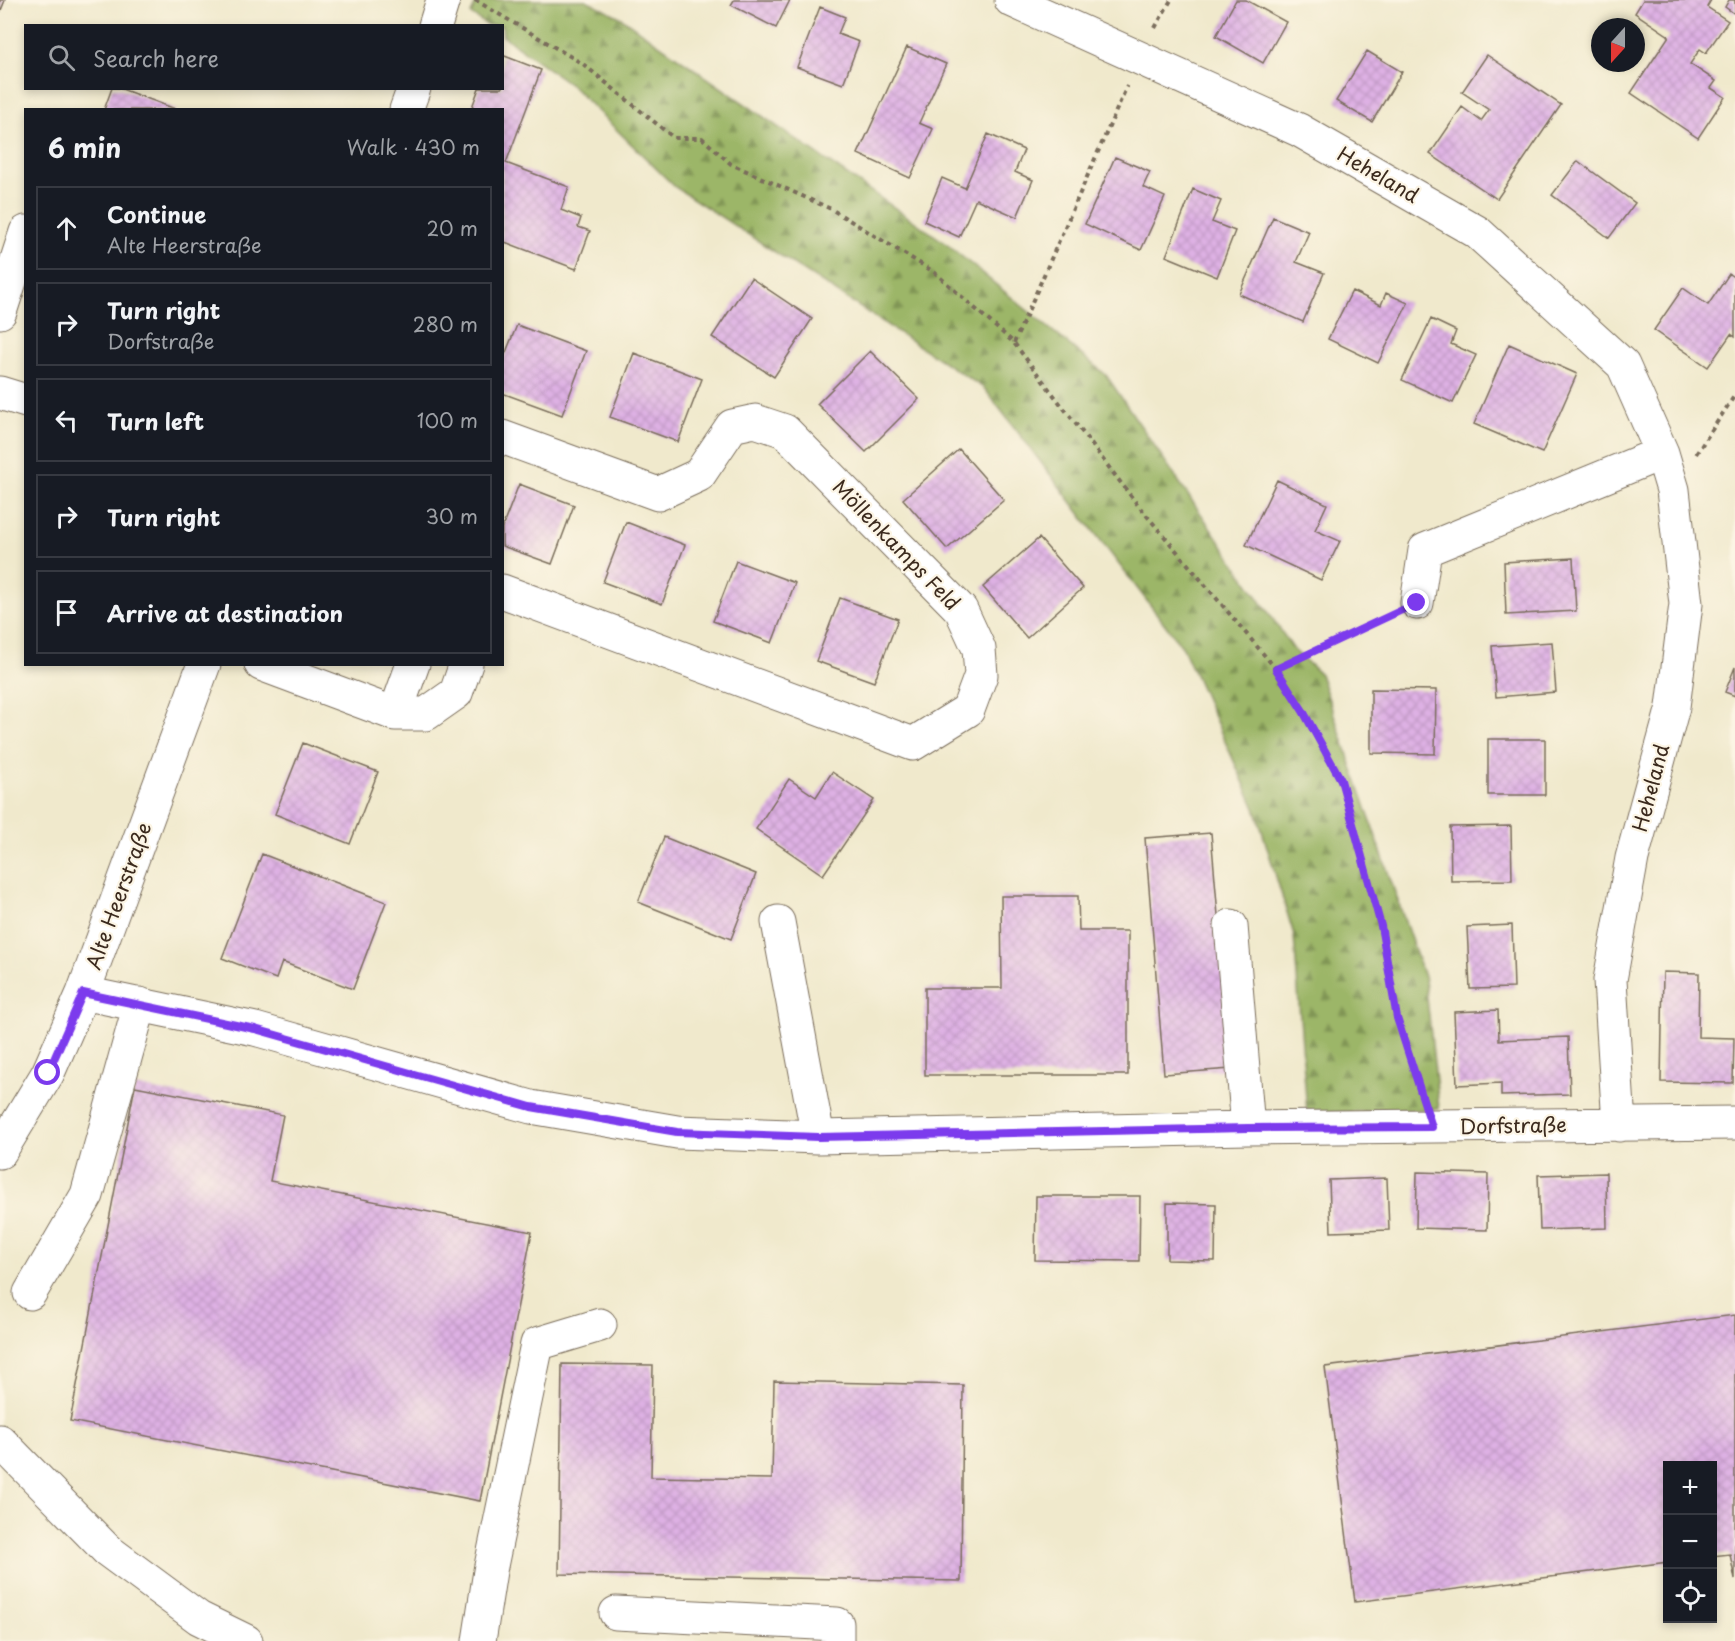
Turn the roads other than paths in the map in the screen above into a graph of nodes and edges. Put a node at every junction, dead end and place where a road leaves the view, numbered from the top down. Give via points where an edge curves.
1 (443, 0) edge
2 (1011, 0) edge
3 (436, 24) edge
4 (413, 90) edge
5 (407, 108) edge
6 (24, 238) edge
7 (0, 312) edge
8 (0, 393) edge
9 (24, 400) edge
10 (504, 438) edge
11 (1662, 453) junction
12 (504, 592) edge
13 (1417, 603) road end
14 (203, 666) edge
15 (266, 666) edge
16 (412, 666) edge
17 (465, 666) edge
18 (395, 714) junction
19 (778, 922) dead end
20 (1231, 926) dead end
21 (83, 993) junction
22 (140, 1004) junction
23 (1735, 1123) edge
24 (1619, 1125) junction
25 (1248, 1128) junction
26 (818, 1137) junction
27 (0, 1152) edge
28 (30, 1293) dead end
29 (600, 1325) dead end
30 (4, 1452) edge
31 (616, 1613) dead end
32 (246, 1641) edge
33 (478, 1641) edge
34 (837, 1641) edge

1 - 3 street
2 - 11 street, Heheland via 1299,130 1477,232 1623,365
4 - 5 street
6 - 7 street
8 - 9 street
10 - 12 street, Möllenkamps Feld via 658,494 699,475 732,426 755,421 785,431 961,610 979,649 981,675 968,710 913,744
11 - 13 street via 1425,550
11 - 24 street, Heheland via 1673,490 1686,604 1673,707 1632,858 1610,980
14 - 21 street, Alte Heerstraße
15 - 18 street
16 - 18 street
17 - 18 street via 456,693 426,714
19 - 26 street
20 - 25 street
21 - 22 street, Dorfstraße
21 - 27 street, Alte Heerstraße via 48,1073
22 - 26 street, Dorfstraße via 255,1029 531,1107 677,1132
22 - 28 street via 87,1196
23 - 24 street, Dorfstraße
24 - 25 street, Dorfstraße
25 - 26 street, Dorfstraße
29 - 33 street via 537,1344
30 - 32 street via 107,1550 199,1617
31 - 34 street via 837,1624

